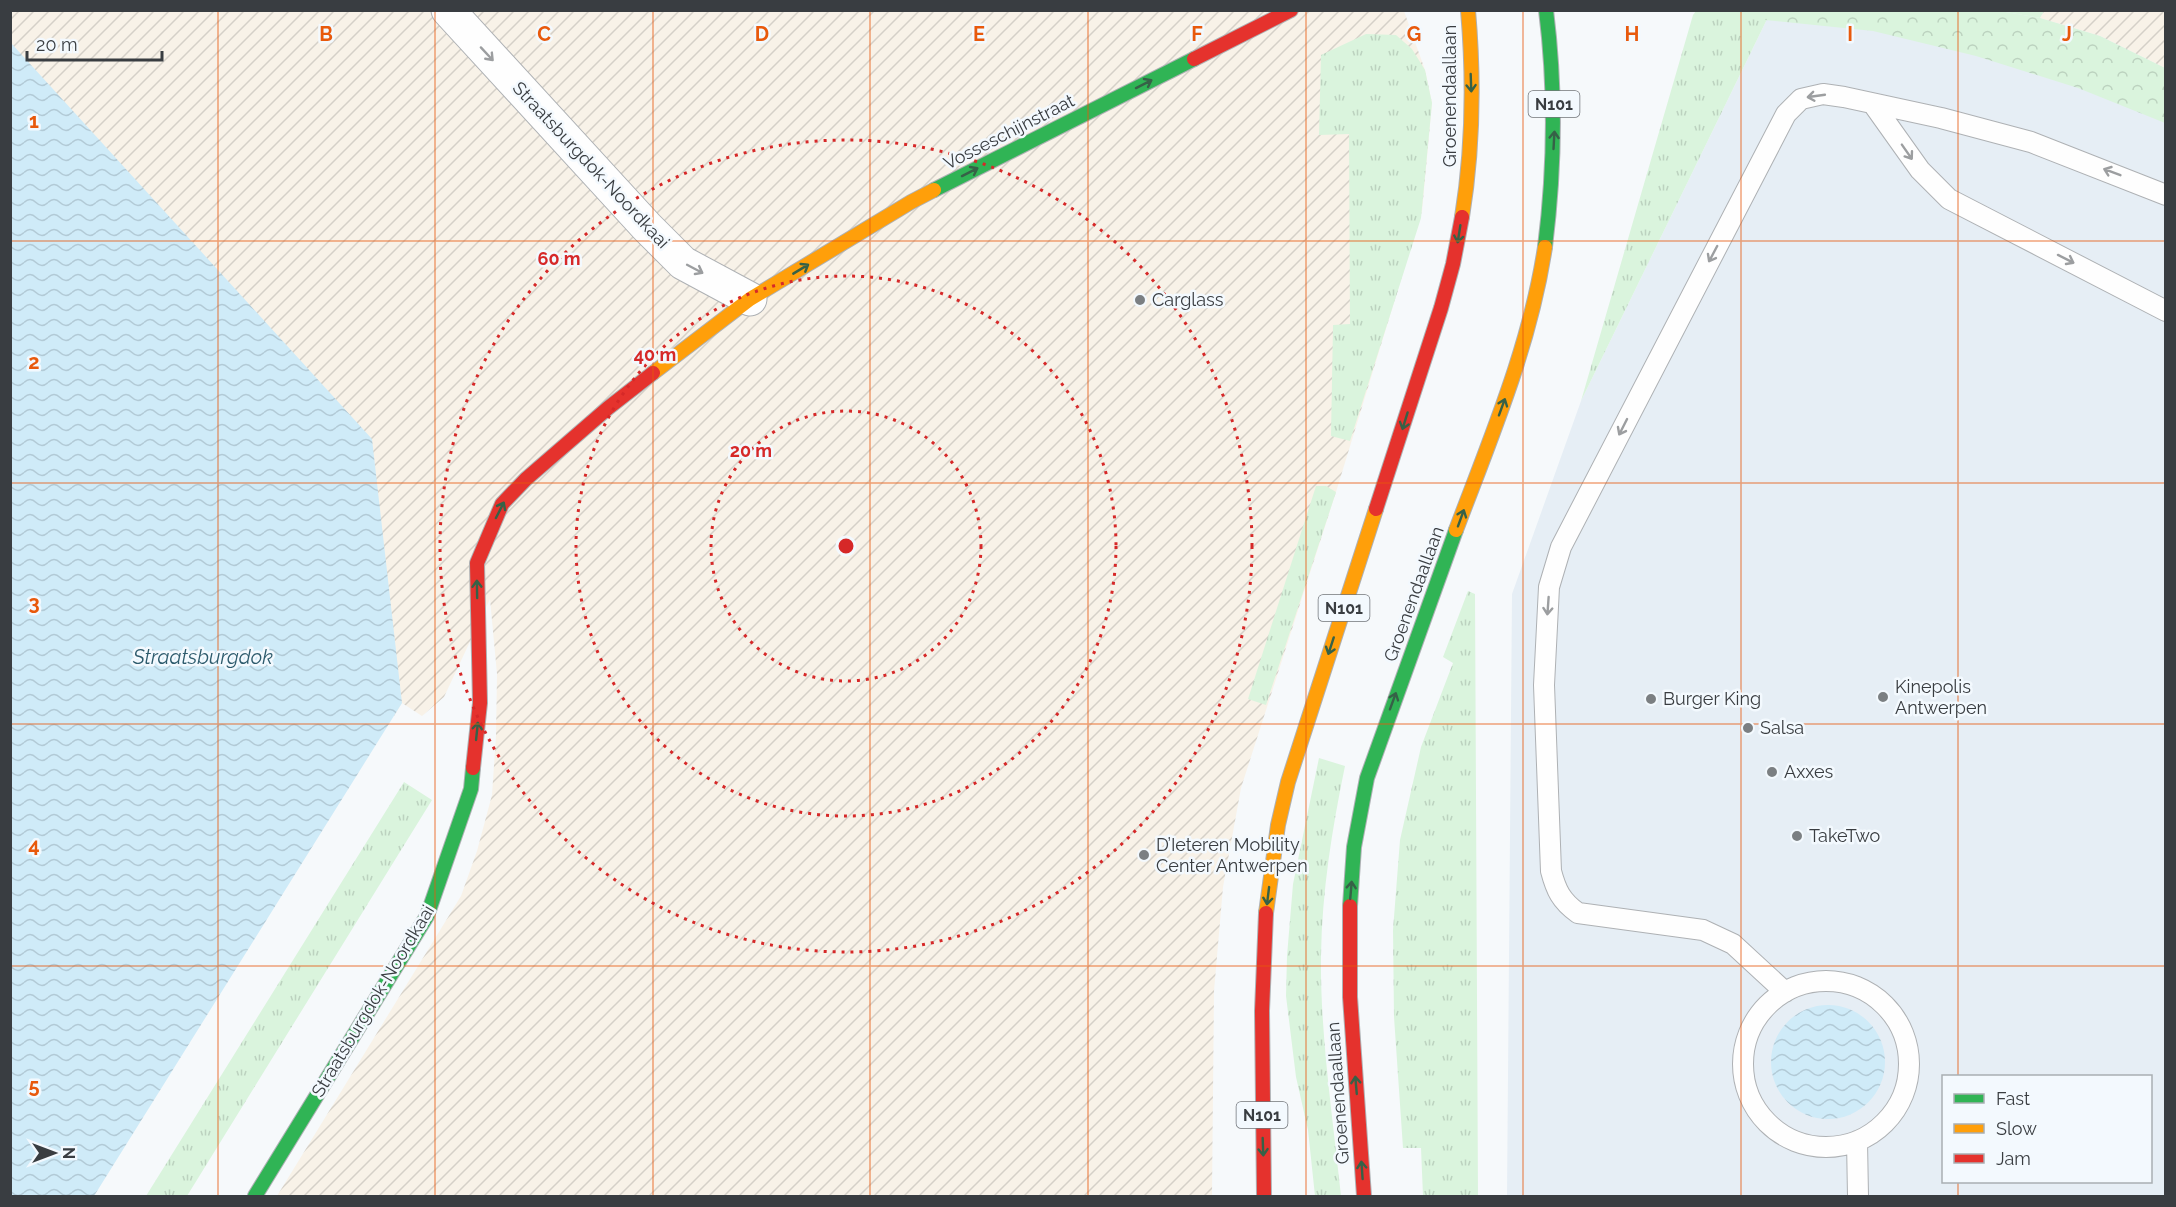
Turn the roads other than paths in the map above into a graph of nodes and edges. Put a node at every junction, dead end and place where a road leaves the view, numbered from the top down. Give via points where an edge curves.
1 (448, 10) edge
2 (1291, 10) edge
3 (1468, 10) edge
4 (1546, 10) edge
5 (1873, 104) junction
6 (2166, 195) edge
7 (750, 299) junction
8 (2166, 311) edge
9 (477, 616) joint
10 (1785, 992) junction
11 (1857, 1141) junction
12 (255, 1197) edge
13 (1264, 1197) edge
14 (1364, 1197) edge
15 (1858, 1197) edge

1 -> 7 street, Straatsburgdok-Noordkaai via 683,263
7 -> 2 main road, Vosseschijnstraat via 911,202
3 -> 13 main road, Groenendaallaan / N101 via 1472,107 1457,243 1437,318 1297,750 1278,825 1267,897 1260,1047
14 -> 4 main road, Groenendaallaan / N101 via 1349,1001 1348,932 1362,796 1377,745 1514,375 1539,283 1554,133 1554,82
6 -> 5 lane via 2031,141
5 -> 8 lane via 1920,170 1949,199
5 -> 10 lane via 1823,94 1801,99 1786,114 1561,547 1549,587 1544,685 1551,871 1557,893 1578,913 1702,930 1733,944
9 -> 7 main road, Vosseschijnstraat via 477,563 501,504 608,408
12 -> 9 main road, Straatsburgdok-Noordkaai via 427,916 471,789 480,703
10 - 11 lane via 1767,1005 1745,1044 1743,1067 1756,1110 1771,1127 1812,1146 1835,1147
10 - 11 lane via 1806,983 1851,984 1871,994 1901,1028 1908,1049 1909,1072 1904,1094 1893,1114 1877,1130
11 - 15 lane

